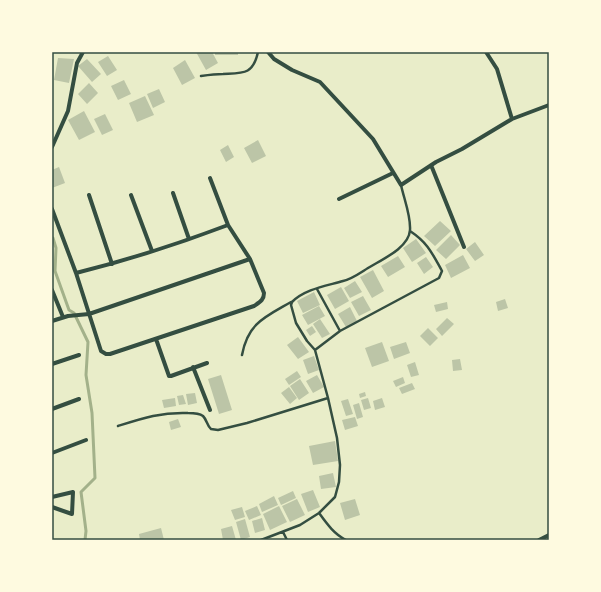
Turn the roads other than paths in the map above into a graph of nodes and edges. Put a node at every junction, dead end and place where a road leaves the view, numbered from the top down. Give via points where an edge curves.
1 (83, 52) edge
2 (258, 52) edge
3 (268, 52) edge
4 (486, 52) edge
5 (201, 76) dead end
6 (549, 105) edge
7 (512, 118) junction
8 (52, 147) edge
9 (431, 165) junction
10 (393, 173) junction
11 (210, 178) dead end
12 (401, 185) junction
13 (172, 193) dead end
14 (89, 195) dead end
15 (130, 195) dead end
16 (339, 200) dead end
17 (52, 209) edge
18 (228, 225) junction
19 (410, 231) junction
20 (189, 239) junction
21 (464, 246) dead end
22 (152, 251) junction
23 (250, 259) junction
24 (112, 264) junction
25 (76, 274) junction
26 (317, 289) junction
27 (52, 290) edge
28 (292, 302) junction
29 (89, 314) junction
30 (63, 317) junction
31 (52, 321) edge
32 (340, 331) junction
33 (156, 338) junction
34 (315, 350) junction
35 (78, 355) dead end
36 (242, 355) dead end
37 (207, 362) dead end
38 (52, 364) edge
39 (193, 367) junction
40 (328, 398) junction
41 (79, 399) dead end
42 (52, 408) edge
43 (210, 410) dead end
44 (118, 426) dead end
45 (86, 440) dead end
46 (52, 453) edge
47 (52, 497) edge
48 (52, 507) edge
49 (319, 513) junction
50 (283, 532) junction
51 (549, 535) edge
52 (261, 540) edge
53 (288, 540) edge
54 (346, 540) edge
55 (540, 540) edge

1 - 8 street via 77,63 68,111
2 - 5 lane via 253,66 244,73
3 - 10 street via 292,70 320,82 372,139
4 - 7 street via 497,69
6 - 7 street
7 - 9 street
9 - 12 street
9 - 21 street
10 - 12 street
10 - 16 street
11 - 18 street
12 - 19 lane
13 - 20 street
14 - 24 street
15 - 22 street
17 - 25 street
18 - 20 street
18 - 23 street
19 - 26 lane via 402,246 393,253 347,280
19 - 32 lane via 422,238 429,248 442,271 439,278
20 - 22 street
22 - 24 street
23 - 29 street
23 - 33 street via 264,293 261,302
24 - 25 street
25 - 29 street
26 - 28 lane
26 - 32 lane
27 - 30 street
28 - 34 lane via 296,323
28 - 36 lane via 252,328 244,343
29 - 30 street
29 - 33 street via 98,345 106,354
30 - 31 street
32 - 34 lane
33 - 39 street via 168,374 171,376
34 - 40 lane
35 - 38 street
37 - 39 street
39 - 43 street
40 - 44 lane via 218,430 211,429 204,417 196,413 176,412 158,414
40 - 49 lane via 337,438 339,482 335,497
41 - 42 street
45 - 46 street
47 - 48 street via 73,492 72,514
49 - 50 lane
49 - 54 lane via 329,527
50 - 52 lane
50 - 53 lane
51 - 55 street

